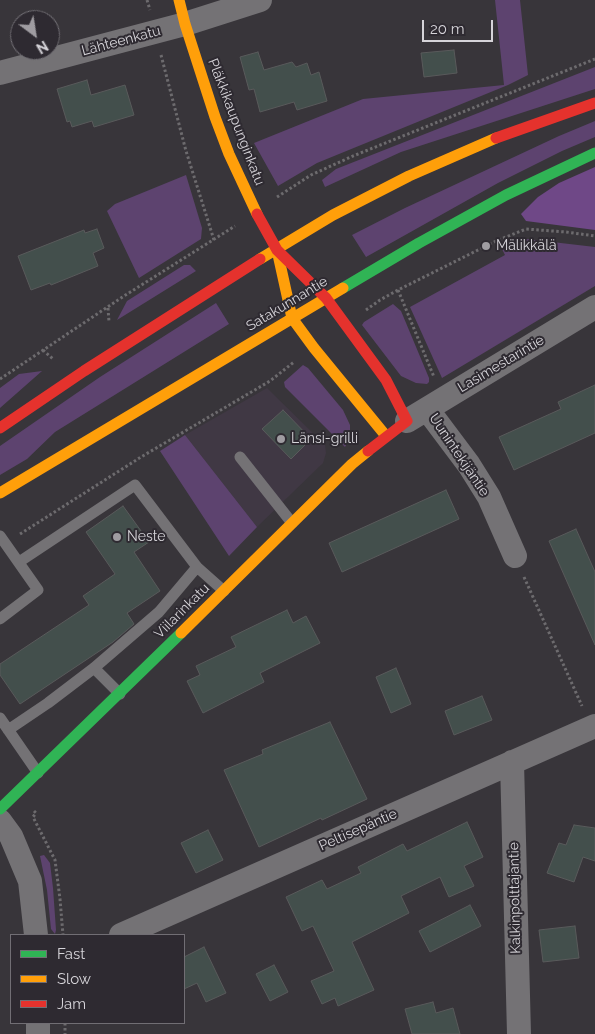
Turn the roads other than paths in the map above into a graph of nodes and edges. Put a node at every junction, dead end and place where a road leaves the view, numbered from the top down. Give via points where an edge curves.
1 (179, 0) edge
2 (260, 0) edge
3 (185, 24) junction
4 (0, 73) edge
5 (595, 103) edge
6 (595, 152) edge
7 (277, 250) junction
8 (326, 298) junction
9 (595, 307) edge
10 (292, 318) junction
11 (435, 404) junction
12 (407, 421) junction
13 (0, 428) edge
14 (386, 436) junction
15 (240, 457) dead end
16 (0, 493) edge
17 (292, 523) junction
18 (2, 540) edge
19 (515, 556) road end
20 (18, 562) junction
21 (197, 567) junction
22 (224, 591) junction
23 (0, 619) edge
24 (94, 668) junction
25 (120, 694) junction
26 (0, 718) edge
27 (593, 727) edge
28 (8, 730) junction
29 (512, 762) junction
30 (38, 773) junction
31 (0, 808) edge
32 (0, 821) edge
33 (36, 934) edge
34 (123, 934) edge
35 (519, 1034) edge

1 - 3 main road, Pläkkikaupunginkatu
2 - 3 street, Lähteenkatu
3 - 4 street, Lähteenkatu
3 - 7 main road, Pläkkikaupunginkatu via 229,154
5 - 7 main road via 495,139 409,176 334,215
6 - 8 main road, Satakunnantie via 506,194
7 - 8 main road
7 - 10 main road
7 - 13 main road via 100,360
8 - 10 main road, Satakunnantie
8 - 12 main road via 386,380
9 - 11 street, Lasimestarintie
10 - 14 main road
10 - 16 main road, Satakunnantie
11 - 12 street, Lasimestarintie
11 - 19 street, Uunintekijäntie via 489,497
12 - 14 main road, Viilarinkatu
14 - 17 main road, Viilarinkatu via 352,464
15 - 17 lane
17 - 22 main road, Viilarinkatu
18 - 20 lane
20 - 21 lane via 136,485
20 - 23 lane via 38,590
21 - 22 lane
21 - 24 lane via 159,612
22 - 25 main road, Viilarinkatu
24 - 25 lane
24 - 28 lane
25 - 30 main road, Viilarinkatu
26 - 28 lane
27 - 29 street, Peltisepäntie
28 - 30 lane
29 - 34 street, Peltisepäntie
29 - 35 street, Kalkinpolttajantie
30 - 31 main road, Viilarinkatu
32 - 33 street via 11,836 30,881

